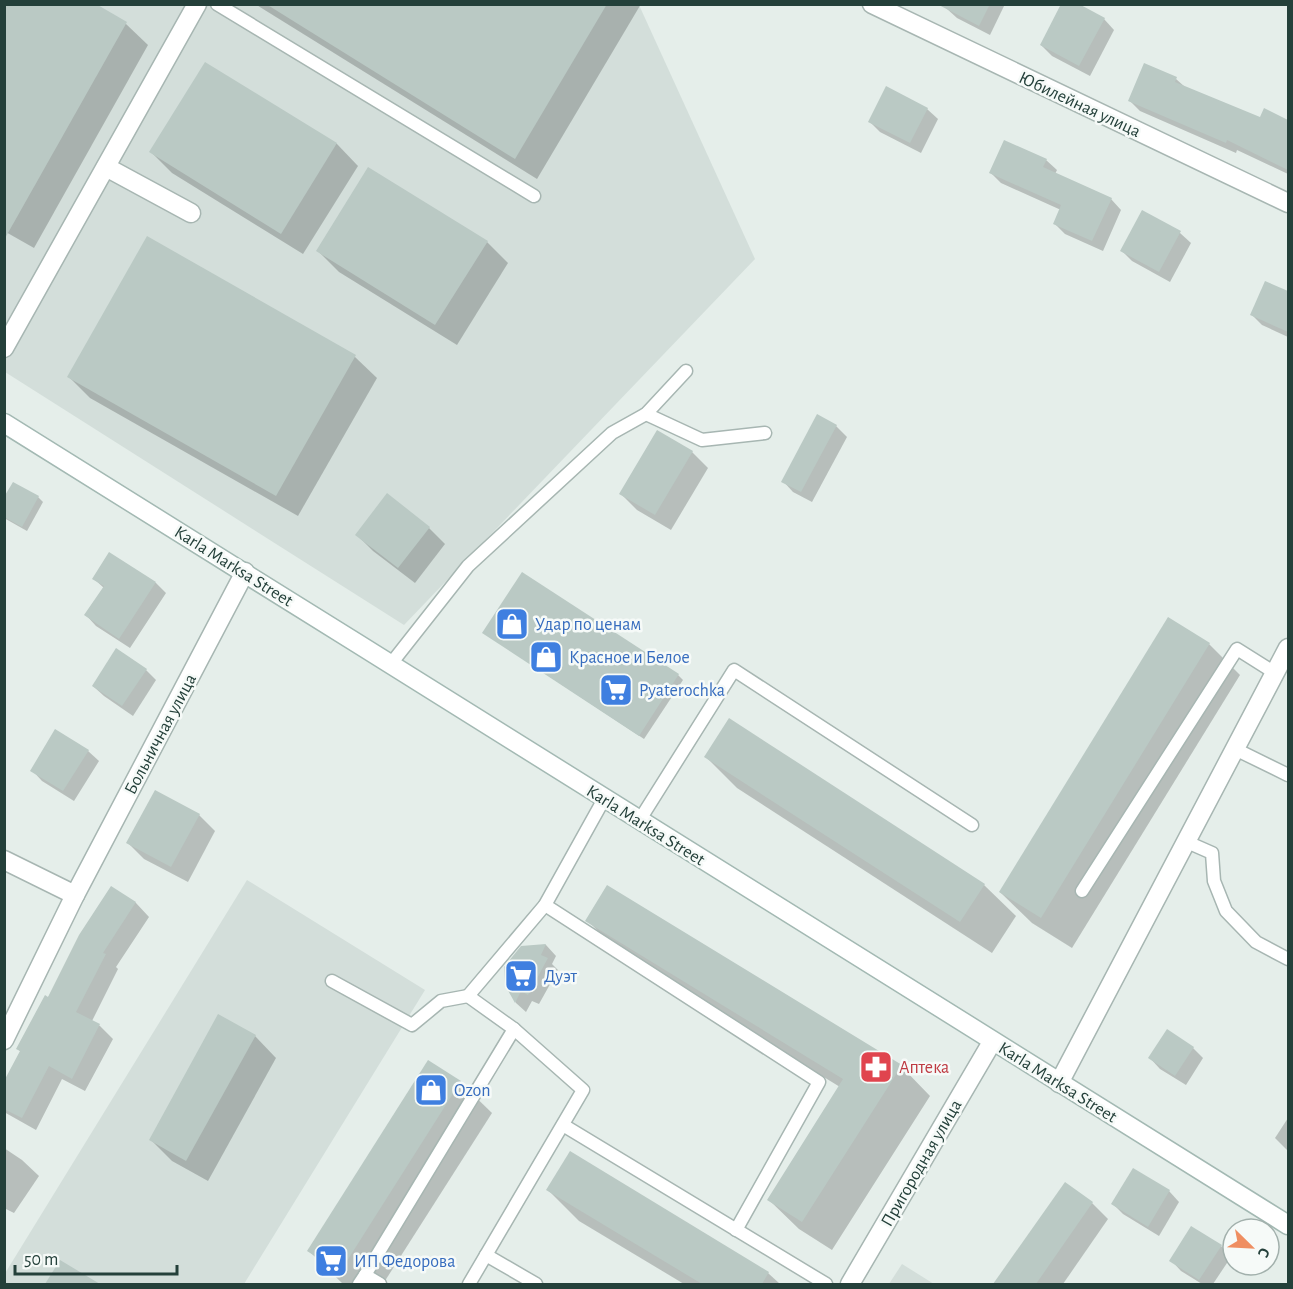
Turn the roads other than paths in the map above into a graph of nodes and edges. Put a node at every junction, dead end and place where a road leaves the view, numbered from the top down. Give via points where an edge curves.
1 (197, 4) edge
2 (217, 4) edge
3 (872, 4) edge
4 (106, 167) junction
5 (534, 196) dead end
6 (1288, 203) edge
7 (191, 213) dead end
8 (4, 348) edge
9 (686, 371) dead end
10 (646, 414) junction
11 (4, 423) edge
12 (765, 433) dead end
13 (245, 572) junction
14 (1288, 648) edge
15 (390, 665) junction
16 (1275, 673) junction
17 (1235, 749) junction
18 (1288, 775) edge
19 (604, 799) junction
20 (639, 821) junction
21 (972, 825) dead end
22 (1187, 842) junction
23 (4, 860) edge
24 (1082, 891) dead end
25 (75, 895) junction
26 (545, 905) junction
27 (1288, 959) edge
28 (332, 981) dead end
29 (468, 996) junction
30 (514, 1029) junction
31 (4, 1040) edge
32 (992, 1041) junction
33 (1059, 1083) junction
34 (563, 1125) junction
35 (1288, 1225) edge
36 (736, 1230) junction
37 (486, 1255) junction
38 (362, 1280) edge
39 (380, 1284) edge
40 (469, 1284) edge
41 (536, 1284) edge
42 (826, 1284) edge
43 (850, 1284) edge

1 - 4 street
2 - 5 lane
3 - 6 street, Юбилейная улица
4 - 7 street
4 - 8 street
9 - 10 lane
10 - 12 lane via 702,440
10 - 15 lane via 612,434 468,566
11 - 13 street, Karla Marksa Street
13 - 15 street, Karla Marksa Street
13 - 25 street, Больничная улица
14 - 16 street
15 - 19 street, Karla Marksa Street
16 - 17 street
16 - 24 lane via 1237,649
17 - 18 lane
17 - 22 street
19 - 20 street, Karla Marksa Street
19 - 26 lane
20 - 21 lane via 734,670
20 - 32 street, Karla Marksa Street
22 - 27 lane via 1212,853 1214,881 1226,911 1256,942
22 - 33 street
23 - 25 street
25 - 31 street, Больничная улица
26 - 29 lane
26 - 36 lane via 819,1082
28 - 29 lane via 412,1025 441,1001
29 - 30 lane
30 - 34 lane via 583,1090
30 - 38 lane
32 - 33 street, Karla Marksa Street
32 - 43 street, Пригородная улица
33 - 35 street, Karla Marksa Street
34 - 36 lane
34 - 37 lane
36 - 42 lane
37 - 40 lane
37 - 41 lane
38 - 39 lane

